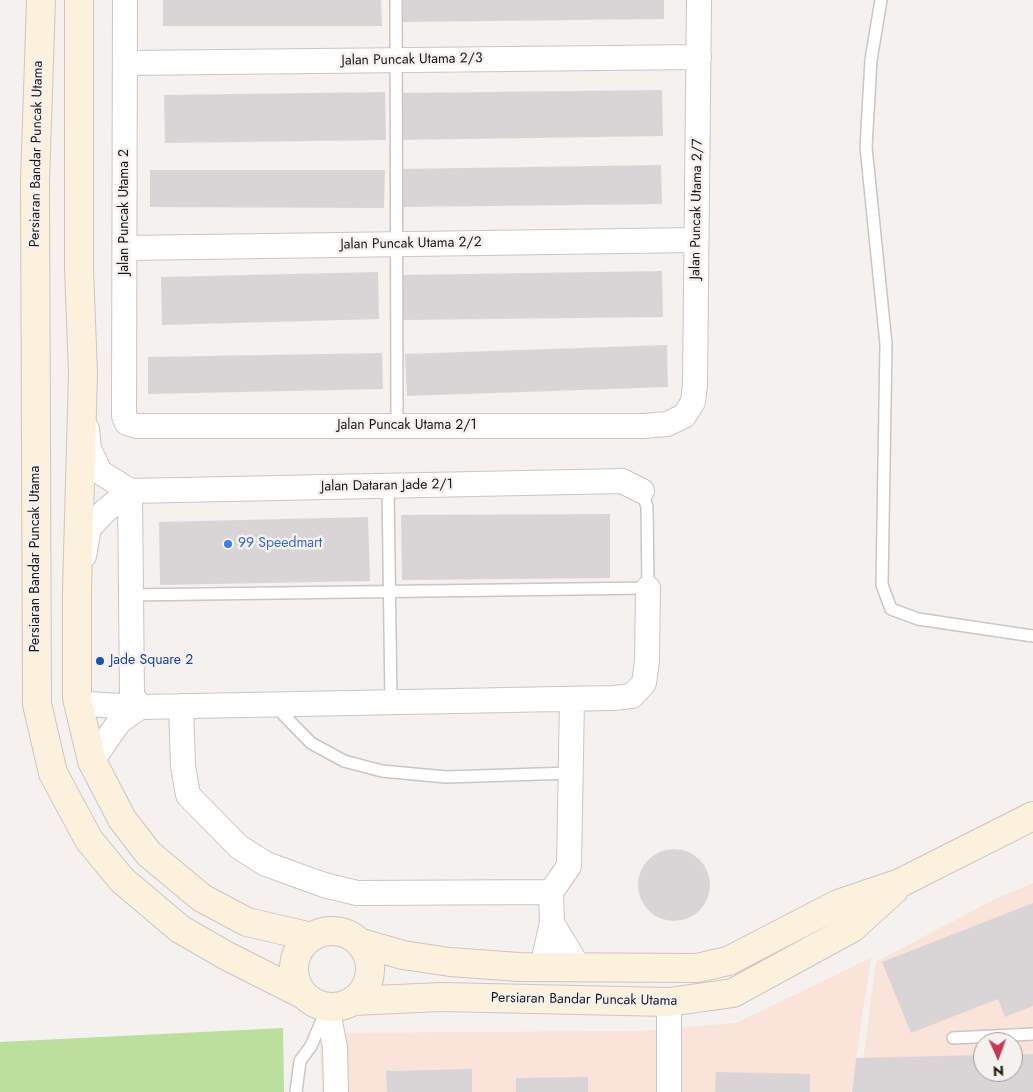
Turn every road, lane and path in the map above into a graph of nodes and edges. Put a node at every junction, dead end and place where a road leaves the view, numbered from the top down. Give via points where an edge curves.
1 (41, 0) edge
2 (79, 0) edge
3 (125, 0) edge
4 (396, 0) edge
5 (699, 0) edge
6 (881, 0) edge
7 (698, 57) junction
8 (396, 60) junction
9 (126, 63) junction
10 (696, 240) junction
11 (397, 244) junction
12 (125, 248) junction
13 (83, 373) junction
14 (684, 416) joint
15 (127, 424) joint
16 (397, 426) junction
17 (388, 487) junction
18 (130, 491) junction
19 (642, 491) joint
20 (648, 588) junction
21 (77, 590) junction
22 (390, 591) junction
23 (131, 596) junction
24 (1033, 636) edge
25 (77, 698) junction
26 (572, 699) junction
27 (392, 702) junction
28 (274, 704) junction
29 (181, 706) junction
30 (140, 707) junction
31 (92, 761) junction
32 (570, 773) junction
33 (1033, 816) edge
34 (900, 884) junction
35 (551, 892) junction
36 (552, 923) junction
37 (312, 937) junction
38 (361, 943) junction
39 (531, 967) junction
40 (579, 968) junction
41 (328, 1001) junction
42 (669, 1002) junction
43 (1033, 1034) edge
44 (954, 1038) dead end
45 (296, 1092) edge
46 (336, 1092) edge
47 (669, 1092) edge

1 - 41 street, Persiaran Bandar Puncak Utama via 34,182 37,704 53,773 89,840 122,880 180,929 225,955
2 - 13 street via 79,250
3 - 9 street, Jalan Puncak Utama 2
4 - 8 lane
5 - 7 street, Jalan Puncak Utama 2/7
6 - 24 lane via 871,60 866,147 886,344 882,585 891,609 918,618
7 - 8 street, Jalan Puncak Utama 2/3
7 - 10 street, Jalan Puncak Utama 2/7
8 - 9 street, Jalan Puncak Utama 2/3
8 - 11 lane
9 - 12 street, Jalan Puncak Utama 2
10 - 11 street, Jalan Puncak Utama 2/2
10 - 14 street, Jalan Puncak Utama 2/7 via 695,385 693,402
11 - 12 street, Jalan Puncak Utama 2/2
11 - 16 lane
12 - 15 street, Jalan Puncak Utama 2 via 124,416
13 - 18 street via 89,449 100,472
13 - 21 street
14 - 16 street, Jalan Puncak Utama 2/1 via 667,424 643,426
15 - 16 street, Jalan Puncak Utama 2/1
17 - 18 street, Jalan Dataran Jade 2/1
17 - 19 street, Jalan Dataran Jade 2/1 via 622,481
17 - 22 lane
18 - 21 street via 89,528
18 - 23 street
19 - 20 lane via 647,507
20 - 22 lane
20 - 26 street via 644,683 632,696
21 - 25 street
22 - 23 lane
22 - 27 lane
23 - 30 street via 132,695
25 - 30 street via 87,704
25 - 31 street
26 - 27 street
26 - 32 street
27 - 28 street
28 - 29 street
28 - 32 lane via 311,743 344,761 382,771 446,777
29 - 30 street
29 - 35 street via 183,766 188,795 239,847 266,864 357,893
30 - 31 street via 119,722
31 - 37 street via 122,819 149,854 202,898 247,922
32 - 35 street via 569,866
33 - 34 street, Persiaran Bandar Puncak Utama
34 - 40 street, Persiaran Bandar Puncak Utama via 838,904 728,961 697,968
34 - 42 street, Persiaran Bandar Puncak Utama via 852,928 733,993
35 - 36 street
36 - 39 street
36 - 40 street
37 - 38 street via 324,931 337,931
37 - 41 street via 295,958 297,984
38 - 39 street, Persiaran Bandar Puncak Utama via 403,955 450,962
38 - 41 street via 371,968 370,980 363,993
39 - 40 street, Persiaran Bandar Puncak Utama
39 - 42 street via 657,983 665,986
41 - 42 street, Persiaran Bandar Puncak Utama via 441,997
41 - 45 lane via 311,1046 300,1061
41 - 46 street via 336,1047
42 - 47 street
43 - 44 lane

